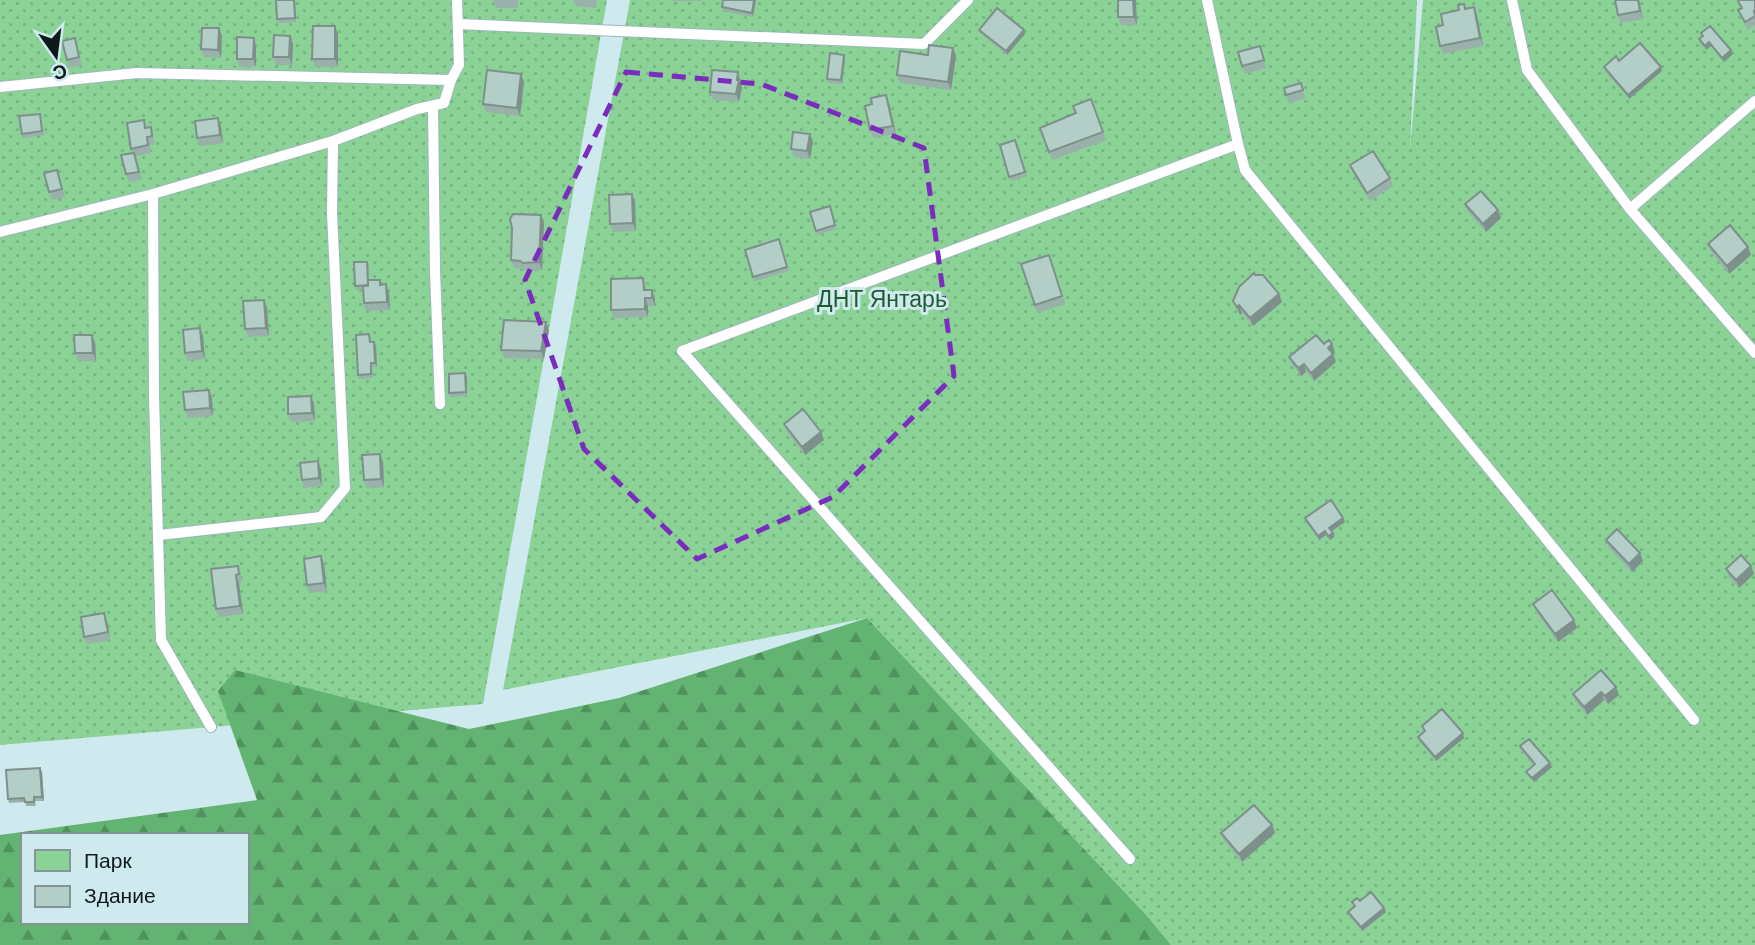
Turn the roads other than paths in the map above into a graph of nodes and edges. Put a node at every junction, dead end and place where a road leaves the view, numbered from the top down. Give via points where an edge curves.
1 (457, 0) edge
2 (968, 0) edge
3 (1207, 0) edge
4 (1512, 0) edge
5 (458, 24) junction
6 (451, 80) junction
7 (0, 87) edge
8 (1755, 101) edge
9 (433, 106) junction
10 (333, 141) junction
11 (1238, 144) junction
12 (153, 194) junction
13 (1630, 209) junction
14 (0, 232) edge
15 (1755, 353) edge
16 (440, 404) dead end
17 (159, 535) junction
18 (1694, 720) dead end
19 (211, 727) dead end
20 (1130, 859) dead end

1 - 5 lane
2 - 5 lane via 924,44
3 - 11 lane
4 - 13 lane via 1527,70
5 - 6 lane via 460,65
6 - 7 lane via 137,73
6 - 9 lane via 444,103
8 - 13 lane
9 - 10 lane
9 - 16 lane
10 - 12 lane
10 - 17 lane via 345,488 320,517
11 - 18 lane via 1245,170
11 - 20 lane via 682,351
12 - 14 lane
12 - 17 lane
13 - 15 lane
17 - 19 lane via 161,640

